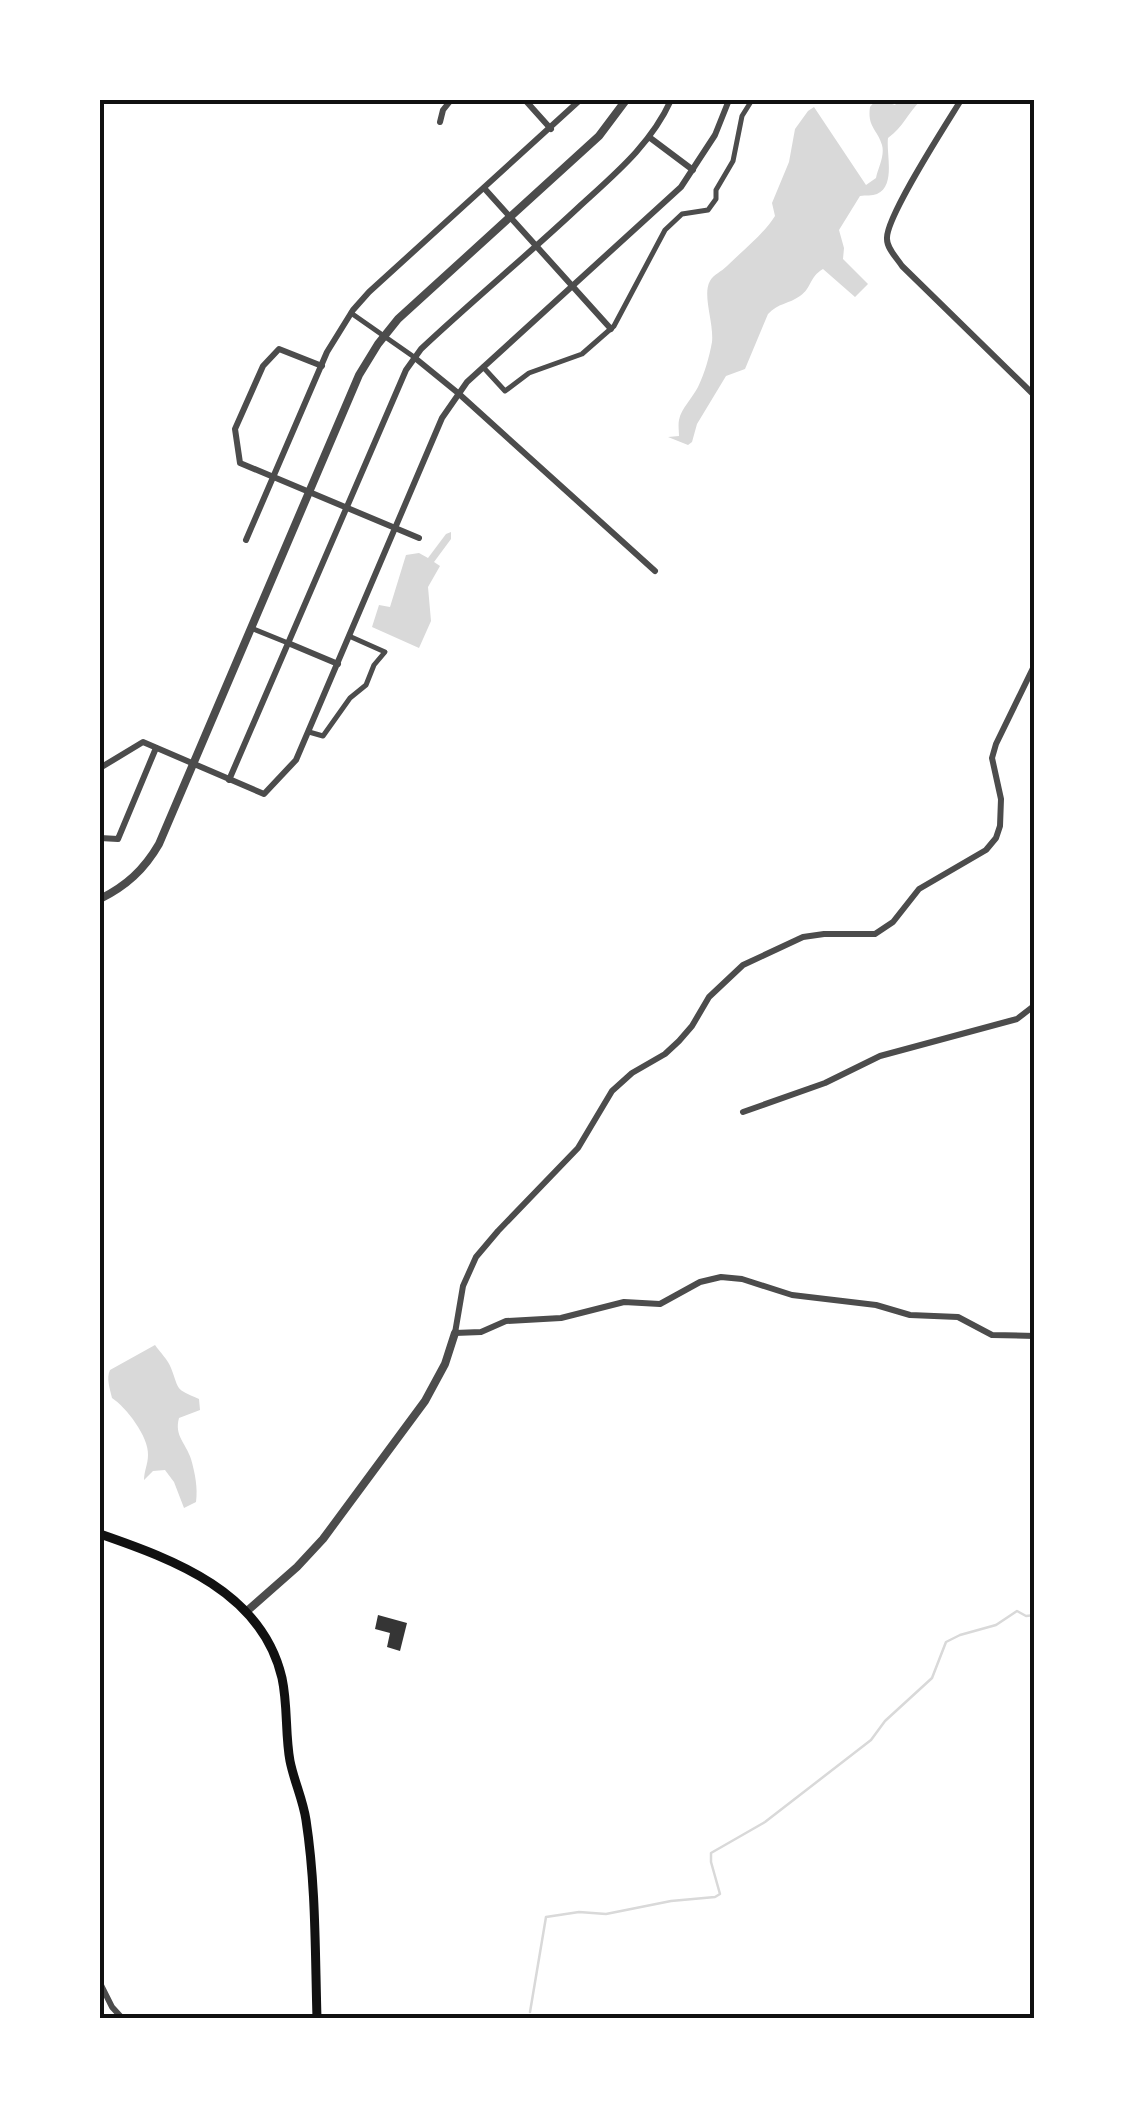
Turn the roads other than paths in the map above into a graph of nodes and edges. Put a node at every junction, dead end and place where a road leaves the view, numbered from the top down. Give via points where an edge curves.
1 (451, 100) edge
2 (526, 100) edge
3 (580, 100) edge
4 (626, 100) edge
5 (670, 100) edge
6 (729, 100) edge
7 (752, 100) edge
8 (961, 100) edge
9 (440, 122) dead end
10 (550, 129) junction
11 (649, 137) junction
12 (693, 170) junction
13 (484, 188) junction
14 (510, 217) junction
15 (537, 246) junction
16 (574, 287) junction
17 (351, 313) junction
18 (611, 328) junction
19 (383, 337) junction
20 (414, 358) junction
21 (322, 366) junction
22 (483, 367) junction
23 (458, 393) junction
24 (1035, 396) edge
25 (274, 476) junction
26 (310, 492) junction
27 (347, 507) junction
28 (395, 528) junction
29 (420, 538) dead end
30 (246, 540) dead end
31 (655, 570) dead end
32 (252, 628) junction
33 (349, 636) junction
34 (288, 643) junction
35 (338, 664) junction
36 (1035, 664) edge
37 (309, 732) junction
38 (156, 748) junction
39 (193, 764) junction
40 (100, 768) edge
41 (229, 780) junction
42 (100, 838) edge
43 (100, 900) edge
44 (1035, 1005) edge
45 (743, 1112) dead end
46 (455, 1332) junction
47 (1035, 1336) edge
48 (100, 1534) edge
49 (246, 1611) junction
50 (100, 1983) edge
51 (122, 2018) edge
52 (318, 2018) edge

1 - 9 street
2 - 10 street
3 - 10 street
4 - 14 street via 599,136
5 - 11 street
6 - 12 street
7 - 18 street via 716,200 708,210 682,214 665,230
8 - 24 street via 886,237 902,266
10 - 13 street
11 - 12 street
11 - 15 street
12 - 16 street
13 - 14 street
13 - 17 street
14 - 15 street
14 - 19 street
15 - 16 street
15 - 20 street
16 - 18 street
16 - 22 street
17 - 19 street
17 - 21 street
18 - 22 street via 582,354 529,373 505,391
19 - 20 street
19 - 26 street
20 - 23 street
20 - 27 street
21 - 25 street
21 - 25 street via 279,350 263,366 236,429 240,463
22 - 23 street
23 - 28 street
23 - 31 street
25 - 26 street
25 - 30 street
26 - 27 street
26 - 32 street
27 - 28 street
27 - 34 street
28 - 29 street
28 - 33 street
32 - 34 street
32 - 39 street
33 - 35 street
33 - 37 street via 386,652 323,736
34 - 35 street
34 - 41 street
35 - 37 street
36 - 46 street via 992,758 1000,826 986,850 919,889 894,922 875,934 802,937 743,965 709,997 679,1042 612,1091 578,1148 476,1257
37 - 41 street via 296,760 264,794
38 - 39 street
38 - 40 street via 143,742
38 - 42 street via 118,840
39 - 41 street
39 - 43 street via 150,860
44 - 45 street via 1017,1019 880,1056
46 - 47 street via 624,1302 660,1304 721,1277 910,1315 958,1317 992,1334
46 - 49 street via 425,1401 323,1540
48 - 49 main road via 186,1568
49 - 52 main road via 268,1642 283,1682 288,1750 310,1854
50 - 51 street

